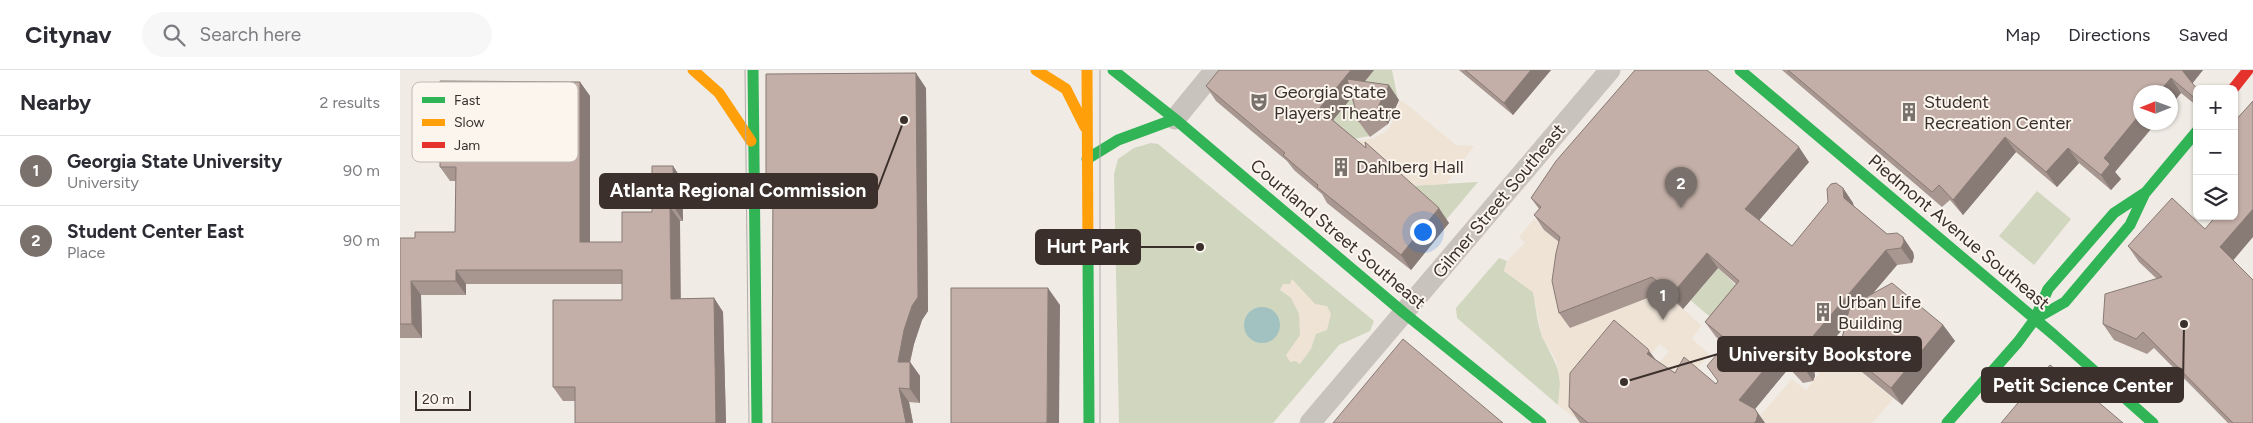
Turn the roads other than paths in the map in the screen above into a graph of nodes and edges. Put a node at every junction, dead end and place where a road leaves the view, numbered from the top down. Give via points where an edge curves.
1 (693, 70) edge
2 (753, 70) edge
3 (1036, 70) edge
4 (1087, 70) edge
5 (1113, 70) edge
6 (1215, 70) edge
7 (1610, 70) edge
8 (1740, 70) edge
9 (2248, 70) edge
10 (2236, 85) edge
11 (1175, 119) junction
12 (1088, 133) junction
13 (2193, 136) edge
14 (753, 144) junction
15 (1087, 159) junction
16 (2146, 192) junction
17 (1404, 314) junction
18 (2035, 319) junction
19 (757, 423) edge
20 (1088, 423) edge
21 (1310, 423) edge
22 (1541, 423) edge
23 (1947, 423) edge
24 (2153, 423) edge

1 - 14 main road via 708,79 731,105
2 - 14 main road
3 - 12 main road via 1066,89
4 - 12 main road
5 - 11 main road, Courtland Street Southeast
6 - 11 street
7 - 17 street, Gilmer Street Southeast
8 - 18 main road, Piedmont Avenue Southeast
9 - 10 main road
11 - 15 main road via 1128,135
11 - 17 main road, Courtland Street Southeast
12 - 15 main road
13 - 16 main road
14 - 19 main road
15 - 20 main road
16 - 18 main road via 2114,213 2084,247 2048,289
16 - 18 main road via 2130,225 2065,302
17 - 21 street, Gilmer Street Southeast
17 - 22 main road, Courtland Street Southeast
18 - 23 main road
18 - 24 main road, Piedmont Avenue Southeast

